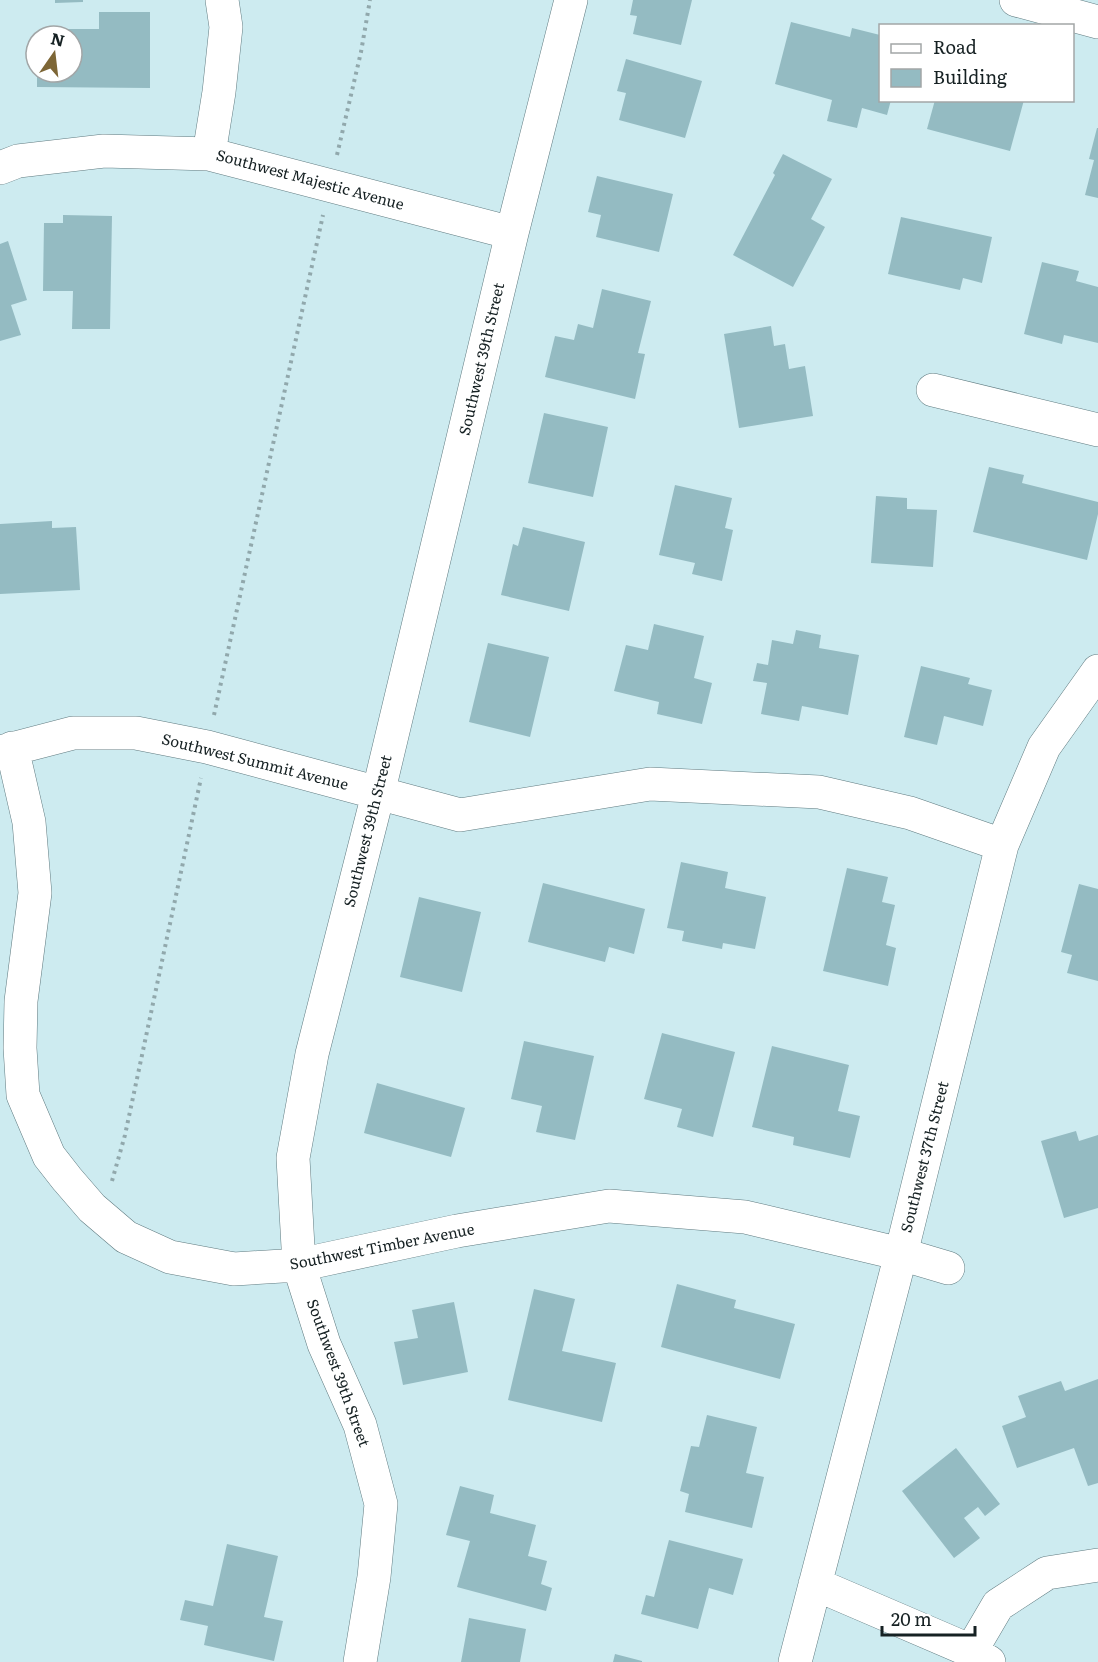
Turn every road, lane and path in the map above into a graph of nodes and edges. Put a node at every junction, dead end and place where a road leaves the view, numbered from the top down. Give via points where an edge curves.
1 (222, 0) edge
2 (369, 0) edge
3 (571, 0) edge
4 (1016, 0) edge
5 (1098, 22) edge
6 (209, 154) junction
7 (0, 168) edge
8 (330, 185) junction
9 (512, 233) junction
10 (933, 390) dead end
11 (1098, 430) edge
12 (1098, 671) edge
13 (207, 747) junction
14 (6, 750) edge
15 (378, 794) junction
16 (1002, 845) junction
17 (92, 1208) junction
18 (901, 1254) junction
19 (299, 1265) junction
20 (948, 1268) dead end
21 (1098, 1565) edge
22 (815, 1584) junction
23 (980, 1656) edge
24 (360, 1662) edge
25 (795, 1662) edge

1 - 6 street via 226,27
2 - 8 path
3 - 9 street, Southwest 39th Street
4 - 5 street
6 - 7 street, Southwest Majestic Avenue via 104,151 18,161
6 - 8 street, Southwest Majestic Avenue
8 - 9 street, Southwest Majestic Avenue
8 - 13 path
9 - 15 street, Southwest 39th Street
10 - 11 street
12 - 16 street, Southwest 37th Street via 1044,747
13 - 14 street, Southwest Summit Avenue via 136,733 73,733
13 - 15 street, Southwest Summit Avenue
13 - 17 path via 125,1135 112,1181
14 - 17 street, Southwest Timber Avenue via 29,822 35,893 21,1000 23,1095 49,1156
15 - 16 street, Southwest Summit Avenue via 460,815 651,784 819,792 910,813
15 - 19 street, Southwest 39th Street via 312,1054 293,1158
16 - 18 street, Southwest 37th Street
17 - 19 street, Southwest Timber Avenue via 126,1237 170,1257 234,1269
18 - 19 street, Southwest Timber Avenue via 745,1217 609,1206
18 - 20 street, Southwest Timber Avenue
18 - 22 street, Southwest 37th Street
19 - 24 street, Southwest 39th Street via 324,1344 360,1425 381,1504
21 - 23 street via 1047,1573 998,1605
22 - 23 street
22 - 25 street, Southwest 37th Street

